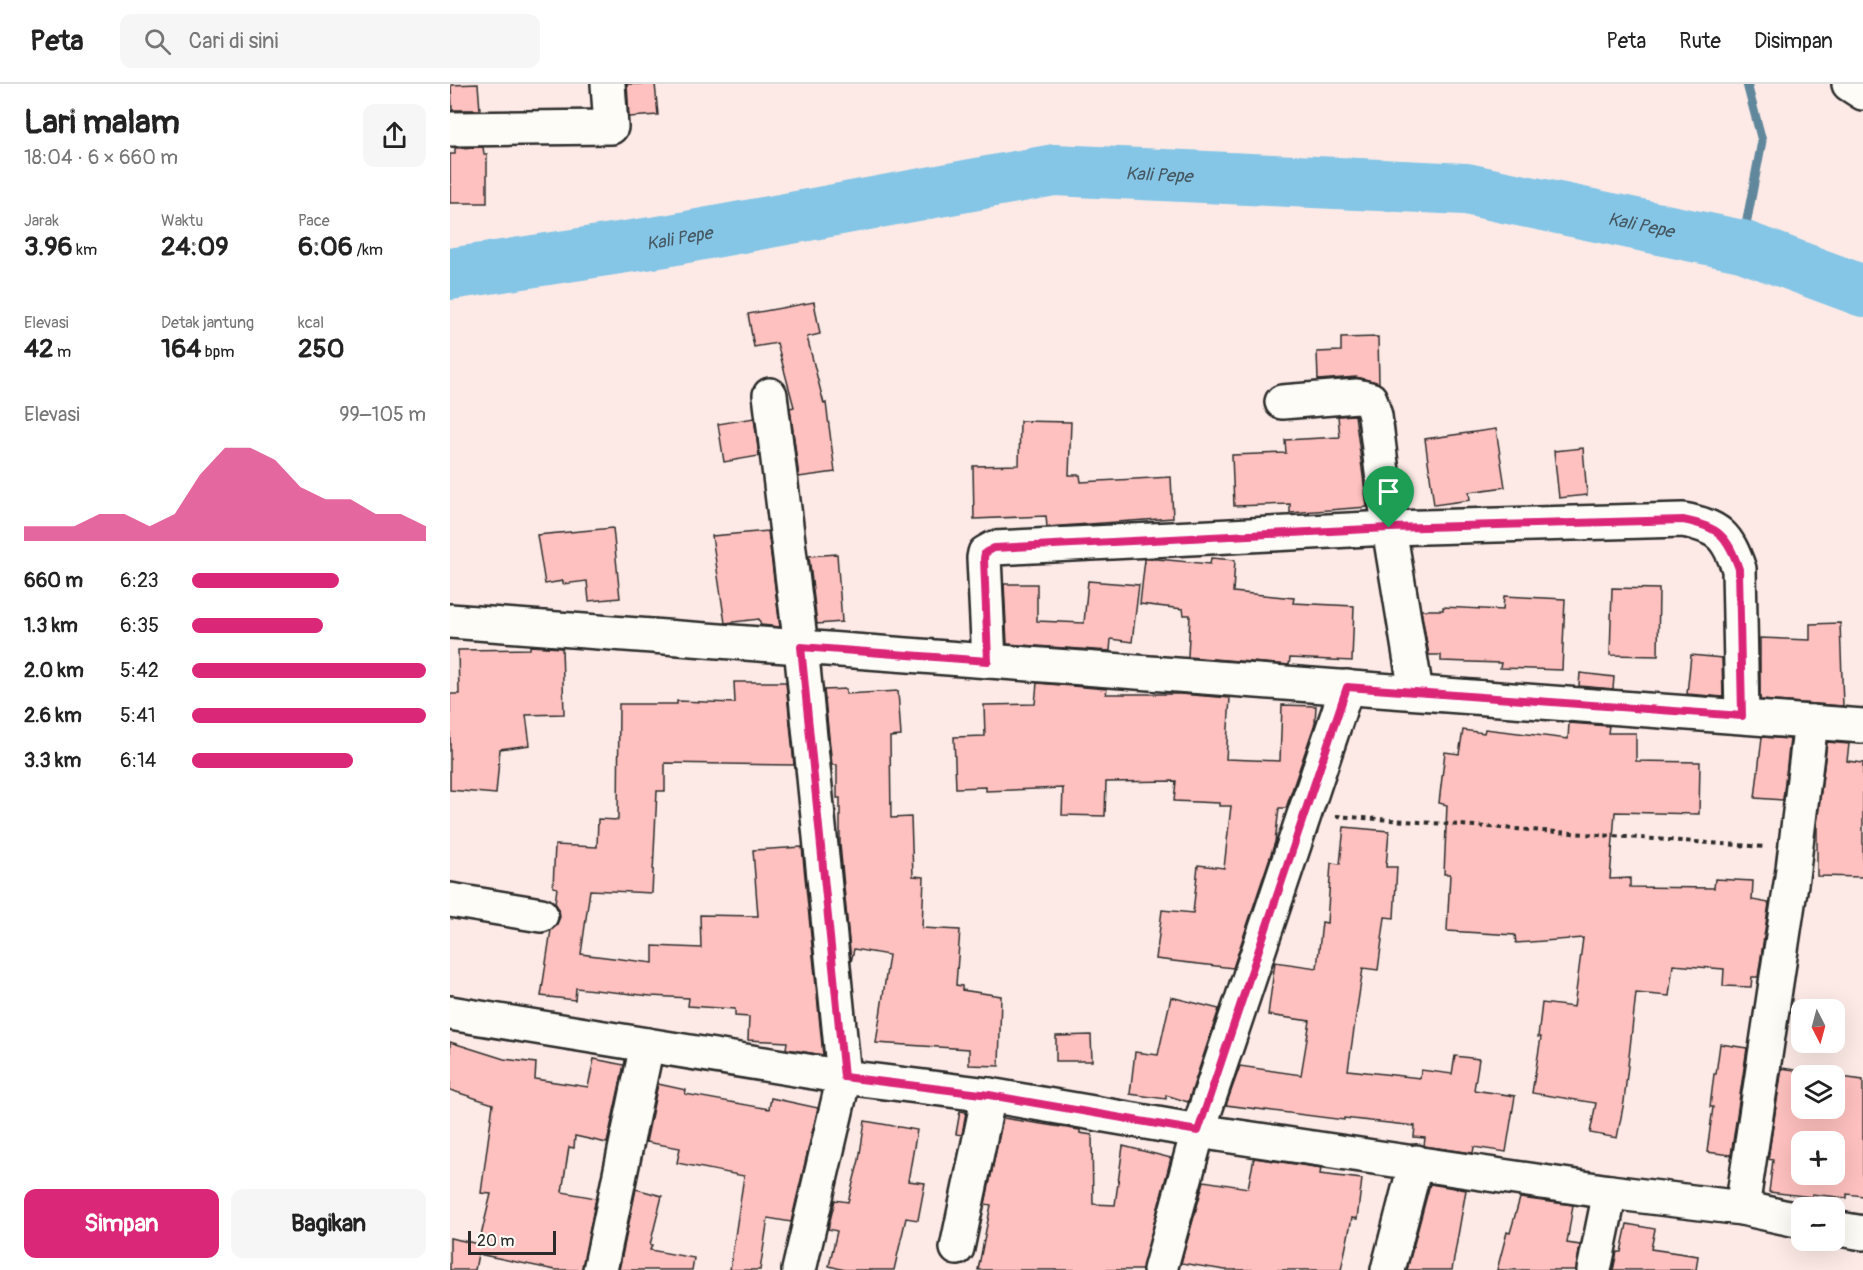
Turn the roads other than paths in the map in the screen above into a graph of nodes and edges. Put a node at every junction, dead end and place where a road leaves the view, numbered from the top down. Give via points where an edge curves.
1 (608, 84) edge
2 (1849, 84) edge
3 (1863, 93) edge
4 (450, 129) edge
5 (770, 395) dead end
6 (1282, 402) dead end
7 (1389, 528) junction
8 (450, 621) edge
9 (801, 647) junction
10 (988, 661) junction
11 (1347, 687) junction
12 (1416, 692) junction
13 (1742, 716) junction
14 (1811, 722) junction
15 (1863, 726) edge
16 (450, 900) edge
17 (541, 915) dead end
18 (450, 1013) edge
19 (647, 1045) junction
20 (844, 1077) junction
21 (989, 1095) junction
22 (1198, 1131) junction
23 (1416, 1162) junction
24 (1610, 1192) junction
25 (1742, 1209) junction
26 (1791, 1219) edge
27 (1845, 1230) edge
28 (1863, 1233) edge
29 (957, 1248) dead end
30 (600, 1270) edge
31 (799, 1270) edge
32 (1160, 1270) edge
33 (1388, 1270) edge
34 (1594, 1270) edge

1 - 4 street via 611,127
2 - 3 street
5 - 9 street
6 - 7 street via 1357,396 1370,399
7 - 10 street via 989,549 984,558
7 - 12 street
7 - 13 street via 1683,520 1705,524 1731,546 1739,569
8 - 9 street
9 - 10 street
9 - 20 street
10 - 11 street
11 - 12 street
11 - 22 street
12 - 13 street
13 - 14 street
14 - 15 street
14 - 25 street
16 - 17 street
18 - 19 street
19 - 20 street
19 - 30 street
20 - 21 street
20 - 31 street
21 - 22 street
21 - 29 street
22 - 23 street
22 - 32 street
23 - 24 street
23 - 33 street
24 - 25 street
24 - 34 street
25 - 26 street
27 - 28 street

